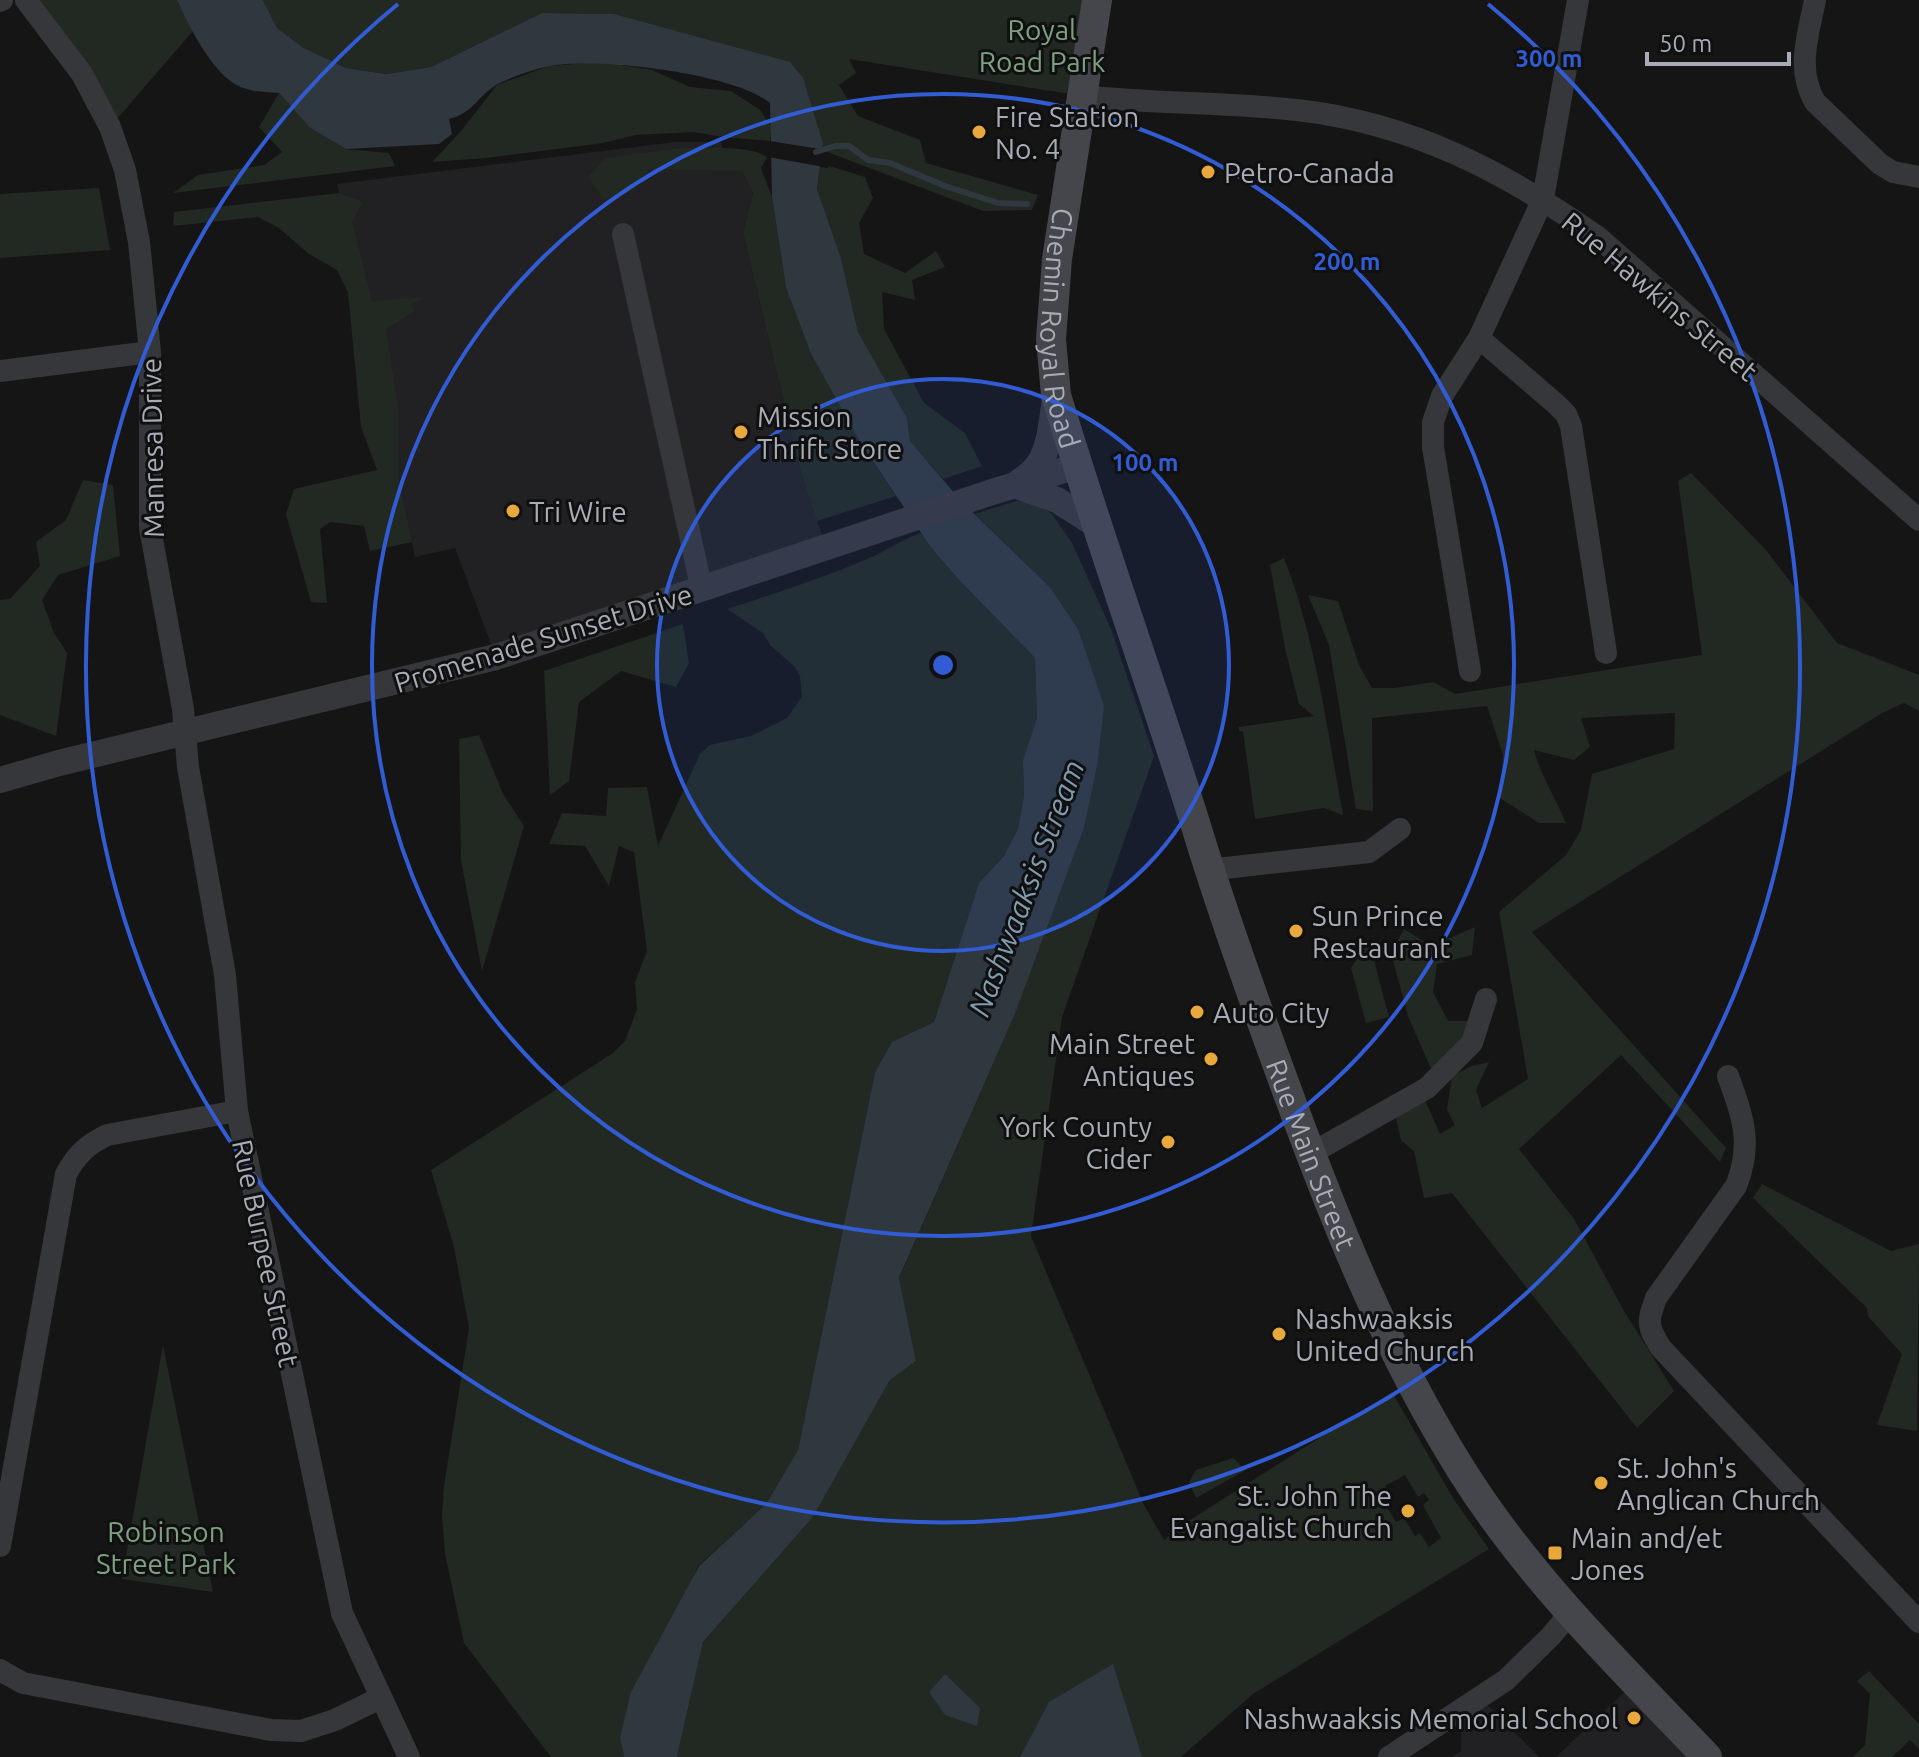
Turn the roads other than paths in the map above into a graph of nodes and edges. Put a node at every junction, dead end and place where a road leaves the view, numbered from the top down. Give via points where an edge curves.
1 (26, 0) edge
2 (1097, 0) edge
3 (1578, 0) edge
4 (1815, 0) edge
5 (1083, 96) junction
6 (1919, 177) edge
7 (1543, 199) junction
8 (623, 234) dead end
9 (1479, 338) junction
10 (150, 352) junction
11 (0, 371) edge
12 (1056, 395) junction
13 (1077, 466) junction
14 (1002, 489) junction
15 (1915, 507) edge
16 (1098, 526) junction
17 (702, 590) junction
18 (1606, 653) dead end
19 (1470, 671) dead end
20 (186, 733) junction
21 (0, 780) edge
22 (1400, 829) dead end
23 (1207, 870) junction
24 (1486, 999) dead end
25 (1728, 1076) dead end
26 (237, 1111) junction
27 (1310, 1154) junction
28 (0, 1546) edge
29 (1570, 1613) junction
30 (1919, 1622) edge
31 (0, 1670) edge
32 (380, 1698) junction
33 (409, 1757) edge
34 (1389, 1757) edge
35 (1707, 1757) edge

1 - 10 street, Manresa Drive via 82,74 110,127 133,208
2 - 5 main road, Chemin Royal Road
3 - 7 street
4 - 6 street via 1803,73 1815,102 1880,164
5 - 7 street, Rue Hawkins Street via 1297,110 1352,120 1443,148
5 - 12 main road, Chemin Royal Road via 1057,259 1051,339
7 - 9 street
7 - 15 street, Rue Hawkins Street via 1598,237
8 - 17 street
9 - 18 street via 1556,404 1571,426
9 - 19 street via 1442,396 1433,422
10 - 11 street
10 - 20 street, Manresa Drive via 150,528
12 - 13 main road, Chemin Royal Road
12 - 14 street via 1042,462 1034,473
13 - 14 street, Promenade Sunset Drive
13 - 16 main road, Rue Main Street
14 - 16 street via 1057,500
14 - 17 street, Promenade Sunset Drive
16 - 23 main road, Rue Main Street
17 - 20 street, Promenade Sunset Drive via 496,657
20 - 21 street, Promenade Sunset Drive
20 - 26 street, Rue Burpee Street via 225,975
22 - 23 street via 1369,852
23 - 27 main road, Rue Main Street
24 - 27 street via 1472,1043 1427,1088
25 - 30 street via 1746,1131 1743,1170 1656,1298 1649,1330
26 - 28 street via 107,1135 71,1164
26 - 32 street, Rue Burpee Street via 339,1601
27 - 29 main road, Rue Main Street via 1409,1382 1507,1537
29 - 34 street via 1506,1680
29 - 35 main road, Rue Main Street
31 - 32 street via 23,1683 271,1730 301,1731
32 - 33 street, Rue Burpee Street

